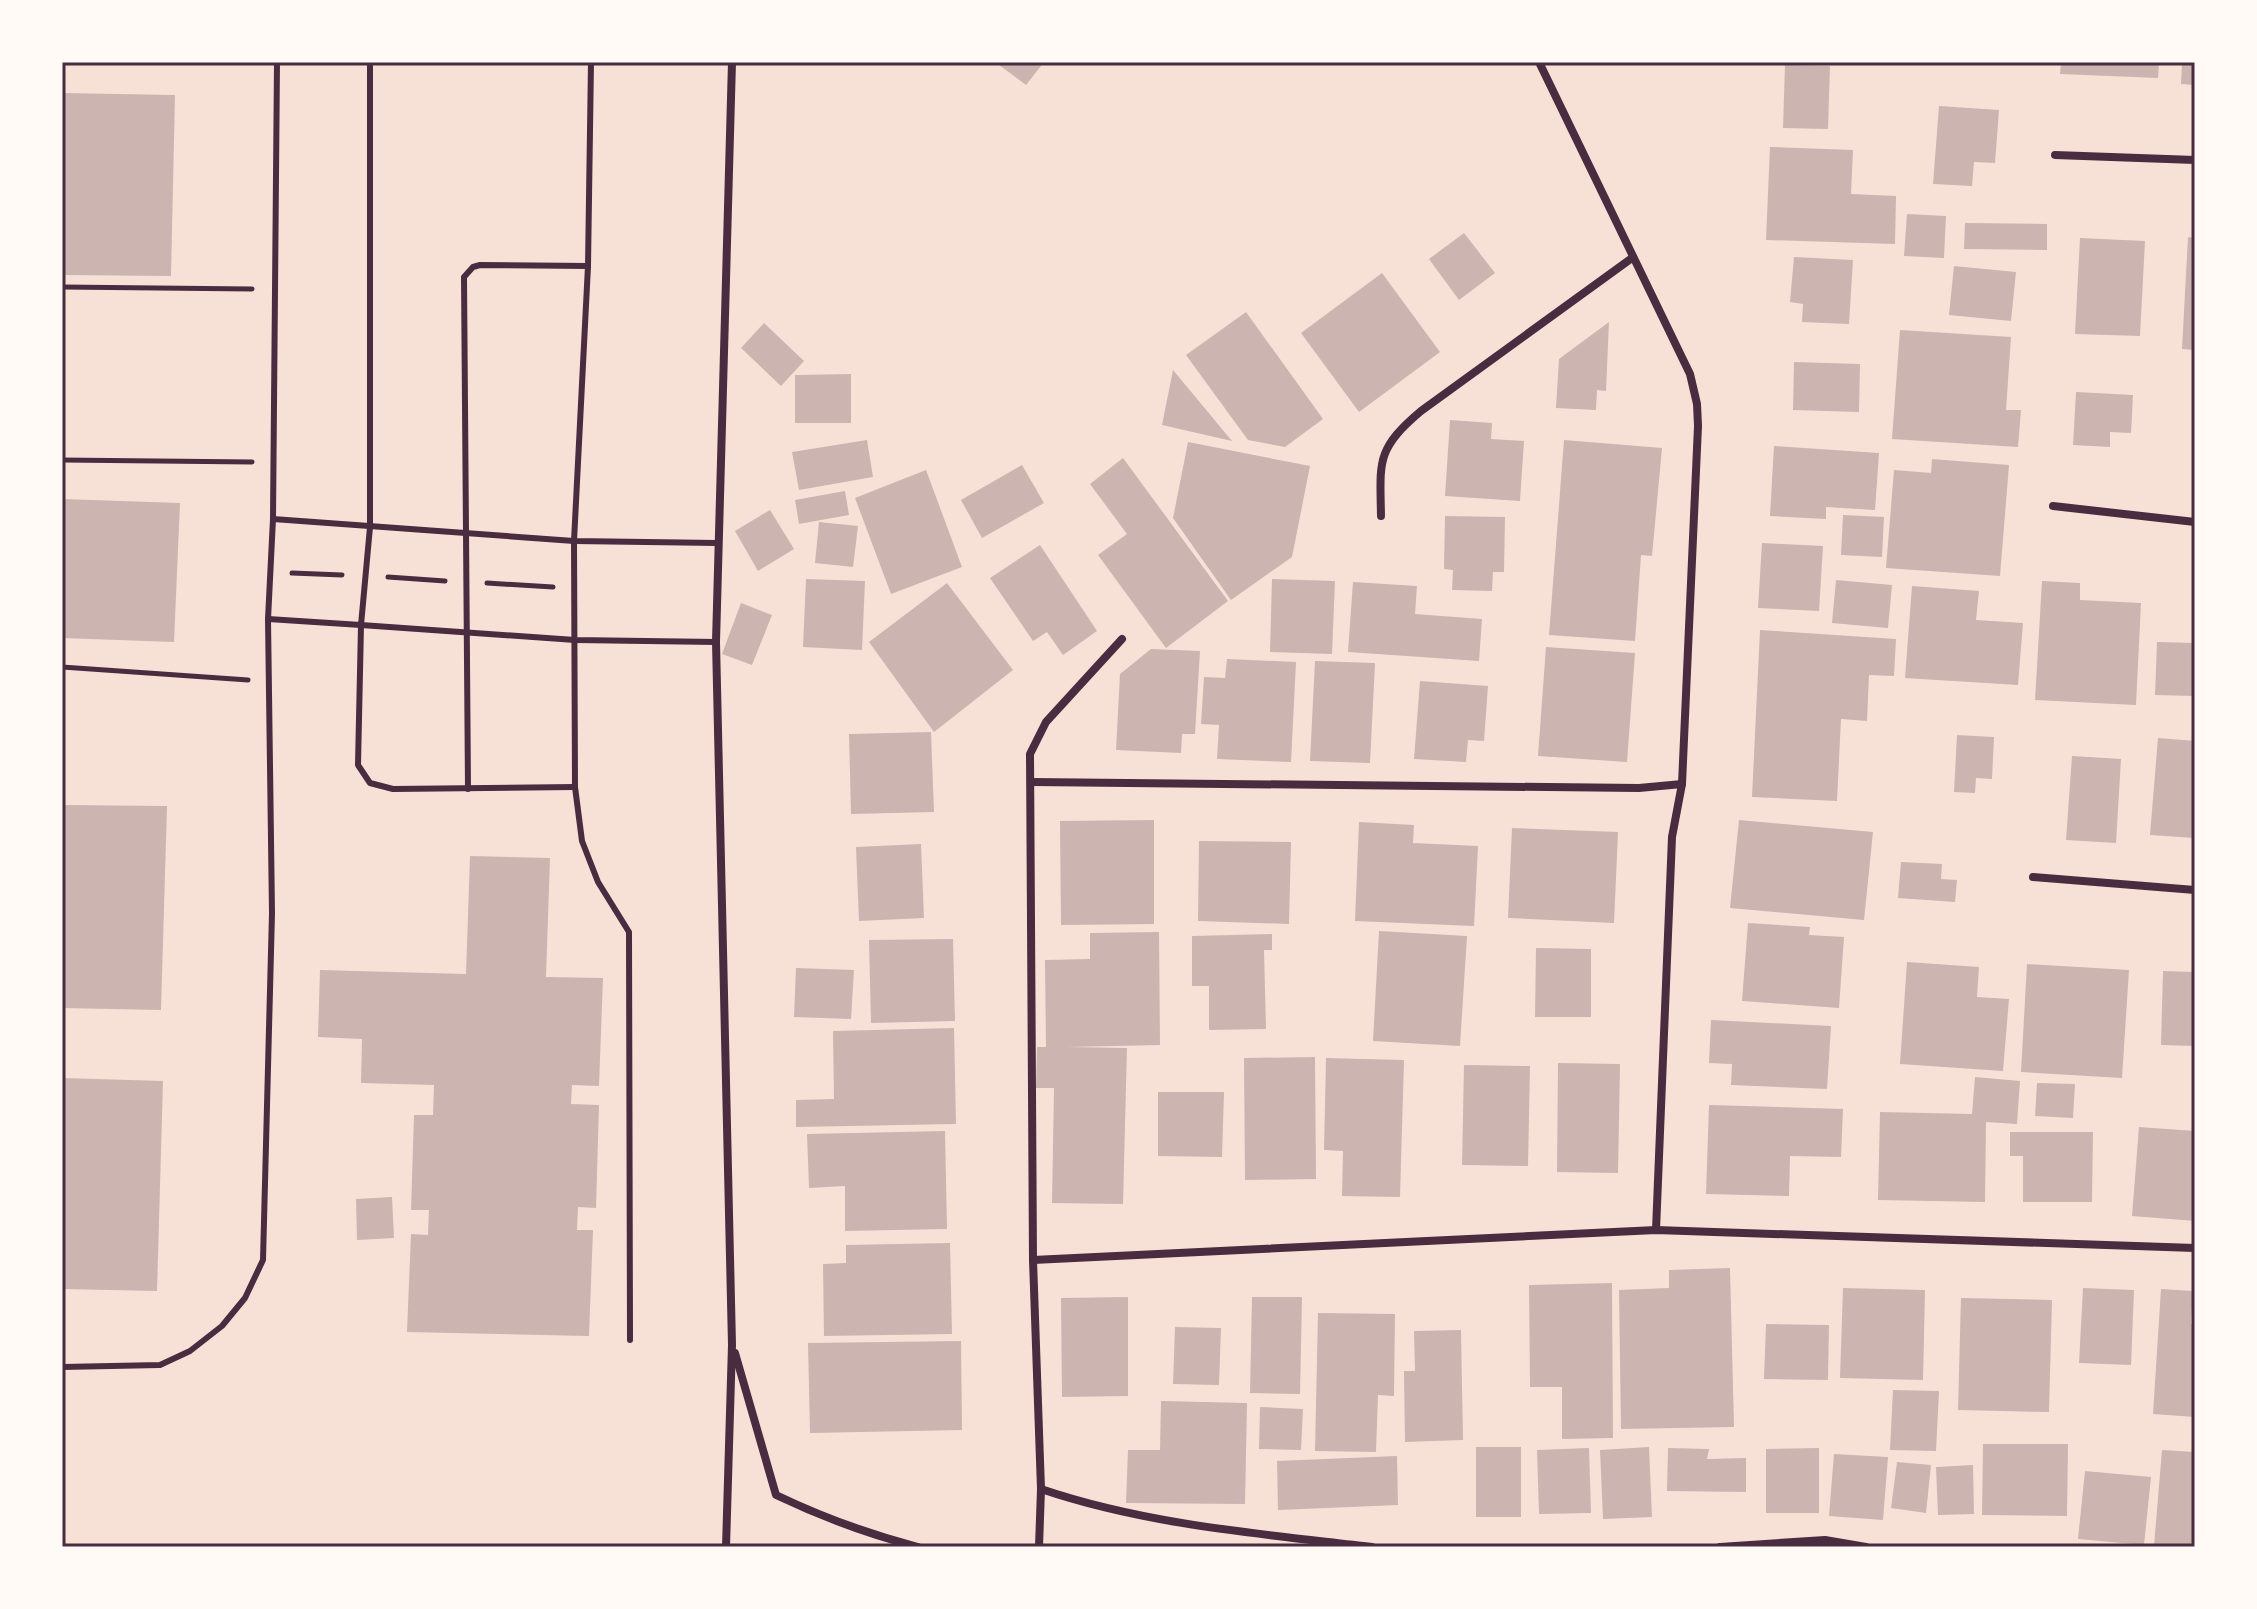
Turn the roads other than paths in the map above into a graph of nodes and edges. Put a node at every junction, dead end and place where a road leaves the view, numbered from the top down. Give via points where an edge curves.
1 (277, 62) edge
2 (370, 62) edge
3 (591, 62) edge
4 (732, 62) edge
5 (1539, 62) edge
6 (2055, 155) dead end
7 (2195, 160) edge
8 (1632, 258) junction
9 (588, 266) junction
10 (2053, 506) dead end
11 (1381, 516) dead end
12 (273, 519) junction
13 (2195, 522) edge
14 (370, 527) junction
15 (466, 535) junction
16 (574, 541) junction
17 (717, 543) junction
18 (268, 619) junction
19 (361, 625) junction
20 (466, 632) junction
21 (1122, 639) dead end
22 (575, 640) junction
23 (716, 642) junction
24 (1031, 782) junction
25 (1682, 784) junction
26 (575, 787) junction
27 (468, 789) junction
28 (2033, 877) dead end
29 (2195, 890) edge
30 (1656, 1230) junction
31 (2195, 1248) edge
32 (1033, 1260) junction
33 (630, 1340) dead end
34 (732, 1345) junction
35 (62, 1367) edge
36 (1041, 1489) junction
37 (726, 1547) edge
38 (918, 1547) edge
39 (1039, 1547) edge
40 (1372, 1547) edge
41 (1720, 1547) edge
42 (1866, 1547) edge

1 - 12 lane
2 - 14 lane
3 - 9 lane
4 - 17 street
5 - 8 street
6 - 7 street
8 - 11 street via 1393,436 1381,459
8 - 25 street via 1690,374 1697,404
9 - 15 lane via 480,265 464,277
9 - 16 lane
10 - 13 street
12 - 14 lane
12 - 18 lane
14 - 15 lane
14 - 19 lane
15 - 16 lane
15 - 20 lane
16 - 17 lane
16 - 22 lane
17 - 23 street
18 - 19 lane
18 - 35 lane via 272,913 263,1260 245,1298 222,1326 190,1351 160,1365
19 - 20 lane
19 - 27 lane via 358,765 370,783 393,789
20 - 22 lane
20 - 27 lane
21 - 24 street via 1046,722 1030,754
22 - 23 lane
22 - 26 lane
23 - 34 street
24 - 25 street via 1639,788
24 - 32 street
25 - 30 street via 1672,837
26 - 27 lane
26 - 33 lane via 582,841 598,882 629,932
28 - 29 street
30 - 31 street
30 - 32 street
32 - 36 street
34 - 37 street
34 - 38 street via 776,1495 830,1520
36 - 39 street
36 - 40 street via 1163,1519
41 - 42 street via 1825,1540

